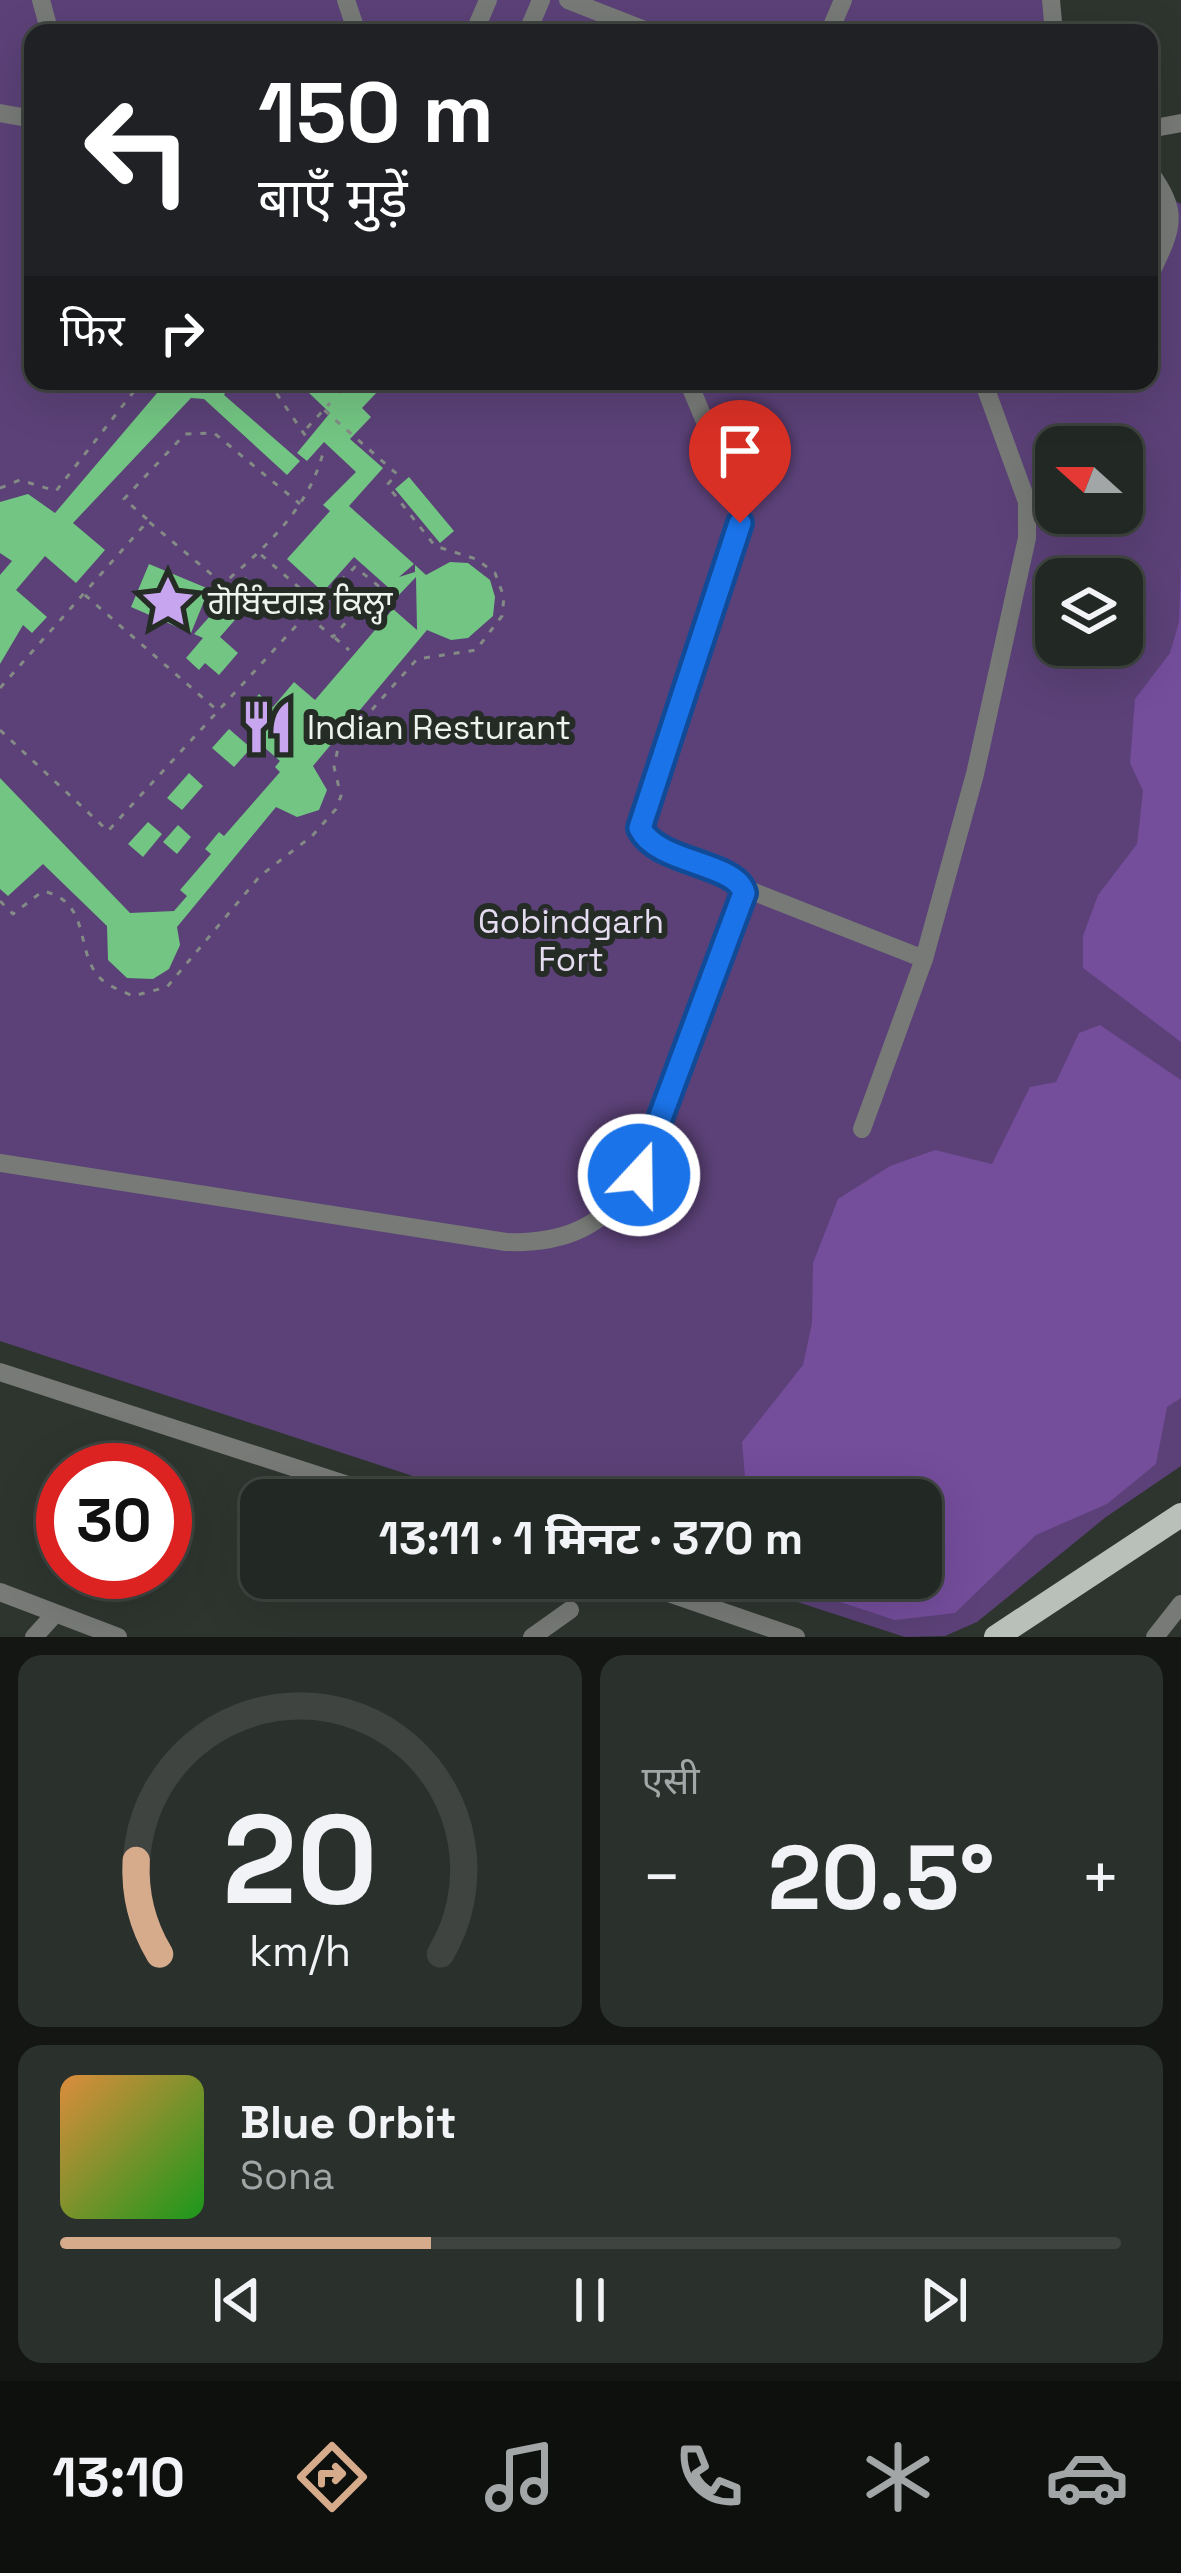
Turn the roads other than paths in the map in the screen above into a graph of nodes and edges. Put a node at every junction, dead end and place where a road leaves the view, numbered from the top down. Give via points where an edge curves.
1 (568, 0) edge
2 (629, 24) edge
3 (1158, 181) edge
4 (1158, 256) edge
5 (692, 390) edge
6 (986, 390) edge
7 (744, 888) junction
8 (924, 959) junction
9 (862, 1129) dead end
10 (0, 1163) edge
11 (0, 1372) edge
12 (329, 1479) edge
13 (1181, 1515) edge
14 (0, 1592) edge
15 (687, 1599) edge
16 (1181, 1604) edge
17 (571, 1610) dead end
18 (54, 1615) junction
19 (34, 1637) edge
20 (118, 1637) edge
21 (532, 1637) edge
22 (796, 1637) edge
23 (996, 1637) edge
24 (1155, 1637) edge

1 - 2 street
3 - 4 street via 1175,215
5 - 7 street via 740,523 640,828 652,846
6 - 8 street via 1029,523 975,774
7 - 8 street
7 - 10 street via 639,1175 610,1212 560,1241 482,1239
8 - 9 street
11 - 12 street
13 - 23 main road
14 - 18 street
15 - 22 street
16 - 24 street
17 - 21 street
18 - 19 street
18 - 20 street

